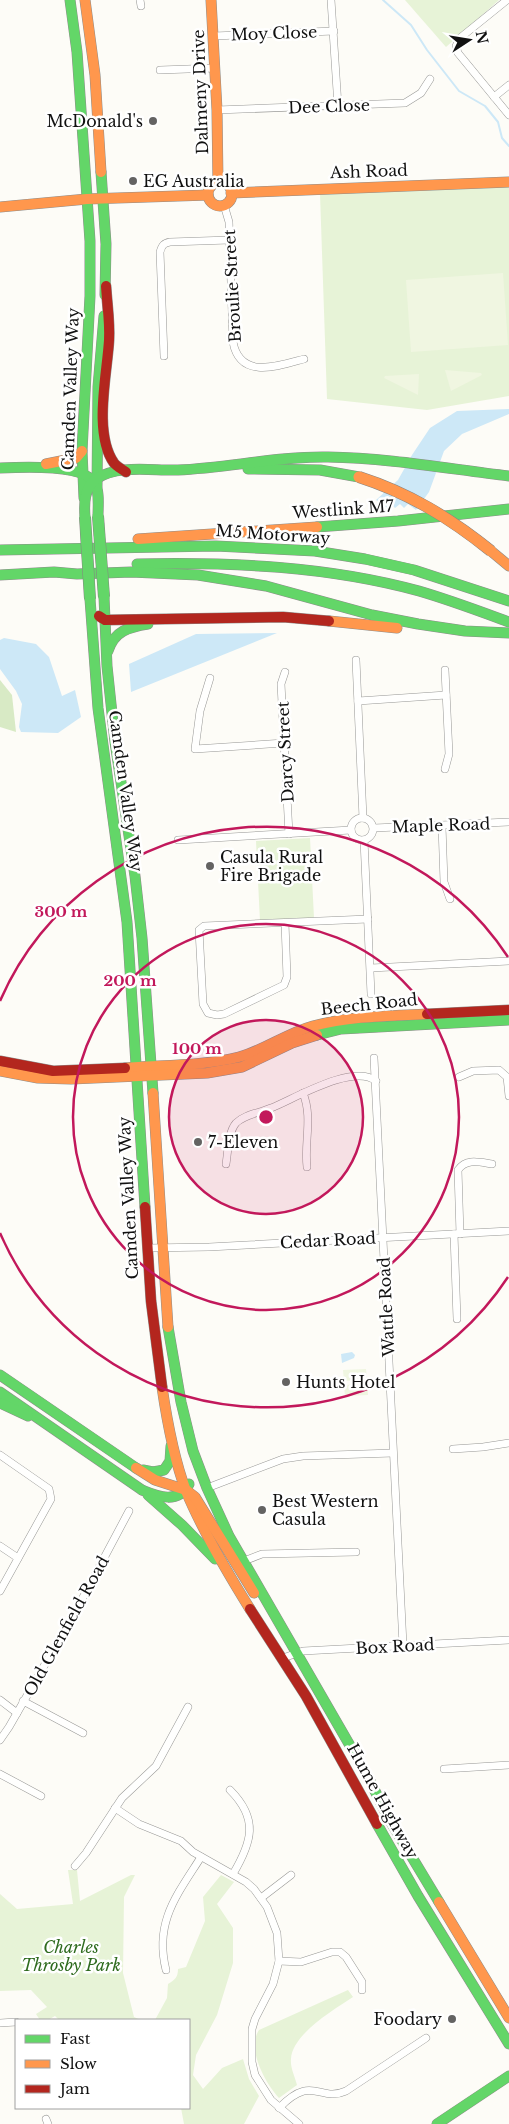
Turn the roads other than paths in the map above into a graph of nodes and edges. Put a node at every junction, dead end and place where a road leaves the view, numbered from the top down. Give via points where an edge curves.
1 (70, 0) edge
2 (85, 0) edge
3 (211, 0) edge
4 (331, 0) edge
5 (507, 0) edge
6 (334, 31) junction
7 (214, 36) junction
8 (215, 68) junction
9 (160, 70) dead end
10 (430, 79) dead end
11 (509, 85) edge
12 (494, 97) junction
13 (338, 106) junction
14 (217, 110) junction
15 (509, 115) edge
16 (509, 182) edge
17 (218, 183) junction
18 (231, 193) junction
19 (208, 195) junction
20 (103, 198) junction
21 (87, 199) junction
22 (224, 205) junction
23 (0, 207) edge
24 (229, 240) junction
25 (106, 286) junction
26 (164, 356) dead end
27 (304, 359) dead end
28 (82, 451) junction
29 (230, 466) junction
30 (24, 467) junction
31 (0, 468) edge
32 (126, 472) junction
33 (82, 474) junction
34 (509, 476) edge
35 (95, 479) junction
36 (84, 498) junction
37 (509, 509) edge
38 (29, 548) junction
39 (0, 550) edge
40 (509, 566) edge
41 (54, 572) junction
42 (0, 575) edge
43 (509, 601) edge
44 (90, 604) junction
45 (190, 619) junction
46 (105, 620) junction
47 (509, 622) edge
48 (445, 631) junction
49 (509, 633) edge
50 (356, 660) dead end
51 (107, 666) junction
52 (445, 670) dead end
53 (285, 672) dead end
54 (210, 678) dead end
55 (446, 696) junction
56 (358, 701) junction
57 (284, 743) junction
58 (445, 769) dead end
59 (363, 818) junction
60 (509, 822) edge
61 (442, 826) junction
62 (374, 828) junction
63 (351, 830) junction
64 (289, 834) junction
65 (178, 840) dead end
66 (364, 840) junction
67 (450, 899) dead end
68 (368, 919) junction
69 (285, 923) junction
70 (509, 961) edge
71 (371, 968) junction
72 (371, 994) dead end
73 (509, 1010) edge
74 (509, 1020) edge
75 (374, 1058) dead end
76 (0, 1061) edge
77 (0, 1071) edge
78 (151, 1071) junction
79 (136, 1072) junction
80 (459, 1077) dead end
81 (376, 1081) junction
82 (303, 1093) junction
83 (509, 1096) edge
84 (226, 1164) dead end
85 (492, 1164) dead end
86 (307, 1167) dead end
87 (509, 1231) edge
88 (457, 1234) junction
89 (383, 1237) junction
90 (162, 1247) junction
91 (148, 1248) junction
92 (457, 1320) dead end
93 (169, 1335) junction
94 (0, 1375) edge
95 (0, 1392) edge
96 (0, 1403) edge
97 (55, 1432) junction
98 (172, 1437) junction
99 (509, 1443) edge
100 (452, 1449) dead end
101 (394, 1453) junction
102 (0, 1455) edge
103 (136, 1468) junction
104 (207, 1488) junction
105 (142, 1490) junction
106 (186, 1490) junction
107 (129, 1511) dead end
108 (0, 1546) edge
109 (356, 1552) dead end
110 (18, 1558) junction
111 (244, 1561) junction
112 (229, 1574) junction
113 (0, 1591) edge
114 (509, 1640) edge
115 (402, 1645) junction
116 (294, 1648) junction
117 (283, 1658) junction
118 (0, 1700) edge
119 (24, 1701) junction
120 (188, 1706) dead end
121 (17, 1713) junction
122 (83, 1733) dead end
123 (0, 1740) edge
124 (509, 1765) edge
125 (444, 1768) dead end
126 (0, 1774) edge
127 (230, 1790) dead end
128 (41, 1796) dead end
129 (115, 1808) junction
130 (201, 1857) junction
131 (75, 1866) dead end
132 (233, 1874) junction
133 (290, 1875) dead end
134 (261, 1898) junction
135 (279, 1961) junction
136 (166, 1970) dead end
137 (362, 1990) dead end
138 (509, 2018) edge
139 (15, 2022) edge
140 (0, 2023) edge
141 (426, 2038) dead end
142 (509, 2044) edge
143 (509, 2076) edge
144 (279, 2108) junction
145 (299, 2124) edge
146 (437, 2124) edge

1 - 21 main road, Camden Valley Way via 77,52
2 - 20 main road, Camden Valley Way via 96,75
3 - 7 main road, Dalmeny Drive
4 - 6 street
5 - 12 street via 460,38 456,46 458,53
6 - 7 street, Moy Close
6 - 13 street
7 - 8 main road, Dalmeny Drive
8 - 9 street
8 - 14 main road, Dalmeny Drive
10 - 13 street, Dee Close via 421,93 405,103
11 - 12 street
12 - 15 street
13 - 14 street, Dee Close
14 - 17 main road, Dalmeny Drive
16 - 18 main road, Ash Road
17 - 18 main road via 226,185
17 - 19 main road via 211,186
18 - 22 main road via 230,200
19 - 20 main road
19 - 22 main road via 212,204
20 - 21 main road
20 - 25 main road, Camden Valley Way
21 - 23 main road
21 - 28 main road, Camden Valley Way via 90,296
22 - 24 street, Broulie Street via 229,222
24 - 26 street via 170,242 162,246
24 - 27 street, Broulie Street via 233,342 237,356 248,365 263,368
25 - 32 main road via 109,338 103,403 104,433 112,462
25 - 35 main road, Camden Valley Way
28 - 30 main road via 72,459
28 - 33 main road, Camden Valley Way
29 - 32 main road
29 - 34 main road via 306,457 383,459
29 - 40 main road, bridge via 241,469 320,470 394,488 427,504
30 - 31 main road
30 - 33 main road
32 - 35 main road
33 - 35 main road
33 - 36 main road, Camden Valley Way
35 - 36 main road
35 - 46 main road, Camden Valley Way, bridge
36 - 44 main road, Camden Valley Way, bridge
37 - 38 main road, Westlink M7 via 398,522 49,544
38 - 39 main road
38 - 43 main road, M5 Motorway via 225,546 314,551 433,575
41 - 42 main road
41 - 47 main road, M5 Motorway via 77,567 186,563 247,563 309,569 357,576 422,592
41 - 48 main road via 198,575 266,586
44 - 46 main road
44 - 79 main road, Camden Valley Way via 98,708 127,922
45 - 46 main road
45 - 48 main road via 302,618
45 - 51 main road via 122,630 110,643
46 - 51 main road, Camden Valley Way
48 - 49 main road via 459,635 465,631
50 - 56 street
51 - 78 main road, Camden Valley Way via 114,742 137,894
52 - 55 street
53 - 57 street, Darcy Street via 281,684
54 - 57 street via 200,711 195,748
55 - 56 street
55 - 58 street via 449,754
56 - 59 street
57 - 64 street, Darcy Street
59 - 62 street
59 - 63 street via 355,821
60 - 61 street, Maple Road
61 - 62 street, Maple Road
61 - 67 street via 444,882
62 - 66 street via 371,836
63 - 64 street
63 - 66 street via 356,838
64 - 65 street
66 - 68 street
68 - 69 street
68 - 71 street
69 - 69 street via 209,926 199,930 204,1004 208,1013 224,1014 284,985 287,977
70 - 71 street
71 - 72 street
73 - 78 main road, Beech Road via 343,1019 292,1033 230,1060
74 - 78 main road, Beech Road via 341,1029 302,1040 233,1069 207,1073
75 - 81 street, Wattle Road
76 - 79 main road, Beech Road via 53,1071
77 - 79 main road, Beech Road via 38,1078
78 - 79 main road, Beech Road
78 - 90 main road, Camden Valley Way
79 - 91 main road, Camden Valley Way
80 - 83 street via 474,1071 499,1070 507,1077
81 - 82 street via 366,1076 353,1077
81 - 89 street, Wattle Road
82 - 84 street via 237,1122
82 - 86 street via 309,1114 305,1147
85 - 88 street via 470,1162 458,1170
87 - 88 street, Cedar Road
88 - 89 street, Cedar Road
88 - 92 street
89 - 90 street, Cedar Road
89 - 101 street, Wattle Road
90 - 91 street, Cedar Road
90 - 93 main road, Camden Valley Way
91 - 98 main road, Camden Valley Way via 152,1313
93 - 104 main road, Camden Valley Way via 187,1428
93 - 106 main road via 164,1349 190,1474
94 - 103 main road
95 - 97 main road
96 - 97 main road
97 - 105 main road
98 - 103 main road via 168,1466 158,1472
98 - 106 main road, Camden Valley Way
99 - 100 street
101 - 104 street via 283,1459
101 - 115 street, Wattle Road
102 - 110 street via 50,1492 51,1499
103 - 106 main road via 155,1480
104 - 111 main road, Camden Valley Way
105 - 106 main road via 172,1498
105 - 112 main road via 182,1525
106 - 112 main road, Camden Valley Way
106 - 116 main road via 199,1502 243,1578
107 - 119 street, Old Glenfield Road
108 - 110 street
109 - 111 street via 262,1554
110 - 113 street
111 - 116 main road, Hume Highway
112 - 117 main road, Hume Highway
114 - 115 street, Box Road
115 - 116 street, Box Road
116 - 117 street, Box Road
116 - 138 main road, Hume Highway via 389,1819
117 - 142 main road, Hume Highway via 418,1896
118 - 121 street
119 - 121 street, Old Glenfield Road
119 - 122 street
120 - 129 street via 156,1766 128,1791
121 - 123 street, Old Glenfield Road
124 - 125 street
126 - 128 street
127 - 132 street via 244,1807 250,1829 246,1852
129 - 130 street via 139,1824 181,1841
129 - 131 street
130 - 132 street
130 - 136 street via 166,1915 162,1947
132 - 134 street
133 - 134 street
134 - 135 street via 274,1924
135 - 137 street via 301,1962 340,1952 362,1982
135 - 144 street via 273,1984 255,2019 251,2050 255,2075
139 - 140 street
141 - 144 street via 346,2091 335,2094 305,2090
143 - 146 main road
144 - 145 street

